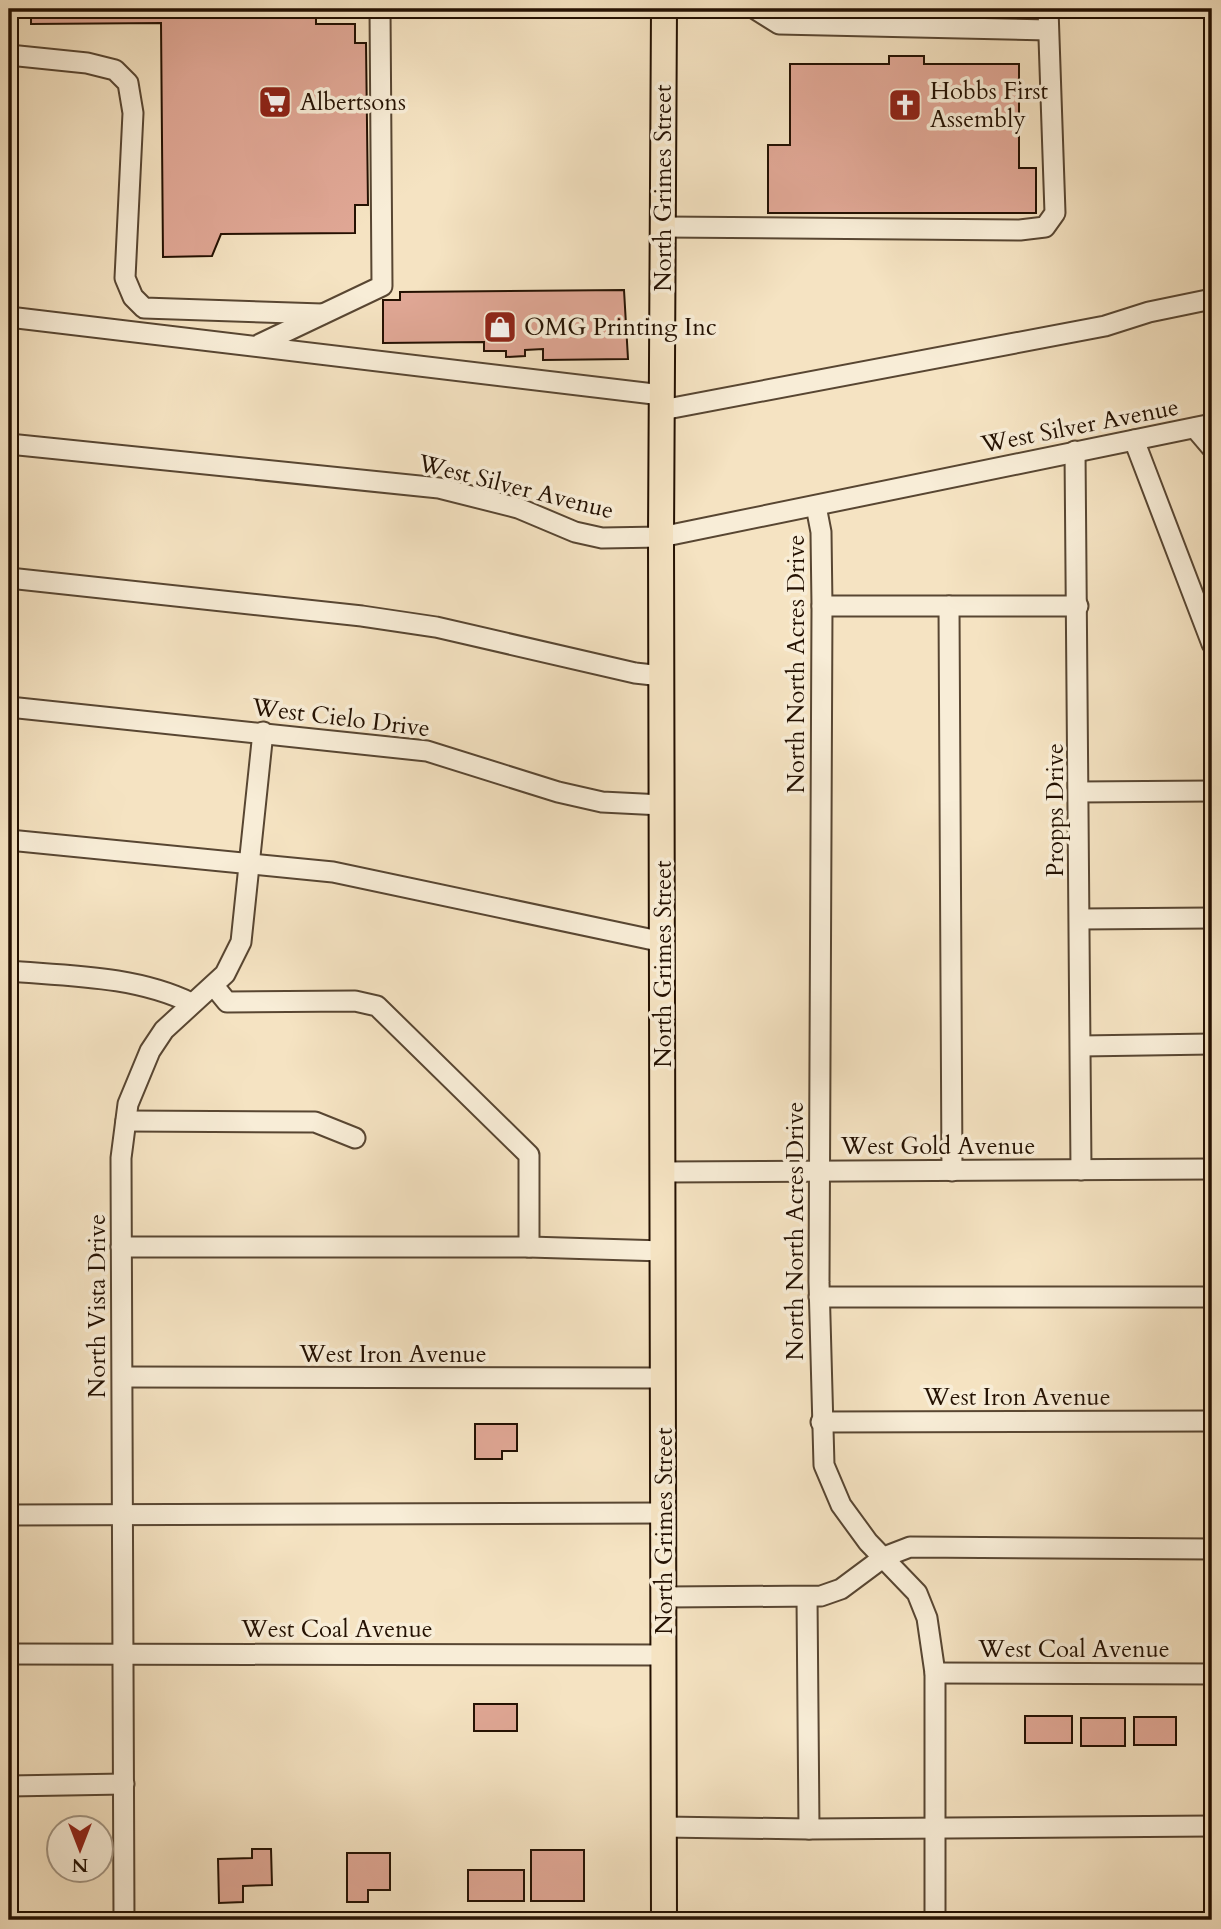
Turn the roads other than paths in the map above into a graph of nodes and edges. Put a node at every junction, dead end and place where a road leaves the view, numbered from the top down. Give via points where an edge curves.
1 (380, 9) edge
2 (664, 9) edge
3 (755, 9) edge
4 (1048, 9) edge
5 (1048, 30) junction
6 (9, 55) edge
7 (663, 227) junction
8 (1212, 299) edge
9 (322, 314) junction
10 (9, 317) edge
11 (259, 344) junction
12 (662, 402) junction
13 (1204, 426) edge
14 (1133, 440) junction
15 (9, 444) edge
16 (1212, 449) edge
17 (1075, 450) junction
18 (816, 506) junction
19 (661, 537) junction
20 (9, 578) edge
21 (1078, 606) junction
22 (822, 607) junction
23 (948, 607) junction
24 (1212, 643) edge
25 (662, 676) junction
26 (9, 707) edge
27 (263, 732) junction
28 (1212, 791) edge
29 (1079, 792) junction
30 (662, 805) junction
31 (9, 840) edge
32 (251, 865) junction
33 (1212, 918) edge
34 (1080, 919) junction
35 (663, 942) junction
36 (9, 971) edge
37 (214, 986) junction
38 (191, 1003) junction
39 (1212, 1044) edge
40 (1081, 1046) junction
41 (125, 1122) junction
42 (355, 1138) dead end
43 (1212, 1169) edge
44 (1081, 1170) junction
45 (819, 1171) junction
46 (952, 1171) junction
47 (664, 1172) junction
48 (121, 1247) junction
49 (529, 1247) junction
50 (664, 1251) junction
51 (819, 1297) junction
52 (1212, 1297) edge
53 (123, 1377) junction
54 (664, 1378) junction
55 (1212, 1421) edge
56 (821, 1422) junction
57 (664, 1513) junction
58 (9, 1515) edge
59 (123, 1516) junction
60 (1212, 1549) edge
61 (884, 1557) junction
62 (665, 1597) junction
63 (807, 1597) junction
64 (124, 1653) junction
65 (9, 1654) edge
66 (665, 1655) junction
67 (935, 1673) junction
68 (1212, 1674) edge
69 (124, 1784) junction
70 (9, 1786) edge
71 (1212, 1826) edge
72 (664, 1827) junction
73 (933, 1828) junction
74 (808, 1829) junction
75 (124, 1920) edge
76 (664, 1920) edge
77 (935, 1920) edge

1 - 9 street via 382,286
2 - 7 main road, North Grimes Street
3 - 5 street via 779,24
4 - 5 street
5 - 7 street via 1055,213 1045,227
6 - 9 street via 87,63 115,70 128,83 133,113 125,278 144,308
7 - 12 main road, North Grimes Street
8 - 12 street via 1105,326
9 - 11 street
10 - 11 street
11 - 12 street
12 - 19 main road, North Grimes Street
13 - 14 street, West Silver Avenue
13 - 16 street
14 - 17 street, West Silver Avenue
14 - 24 street
15 - 19 street, West Silver Avenue via 439,488 518,508 589,535
17 - 18 street, West Silver Avenue
17 - 21 street, Propps Drive
18 - 19 street, West Silver Avenue
18 - 22 street, North North Acres Drive
19 - 25 main road, North Grimes Street
20 - 25 street via 424,625
21 - 23 street
21 - 29 street, Propps Drive
22 - 23 street
22 - 45 street, North North Acres Drive
23 - 46 street
25 - 30 main road, North Grimes Street
26 - 27 street, West Cielo Drive
27 - 30 street, West Cielo Drive via 428,751 558,792 602,802
27 - 32 street, North Vista Drive
28 - 29 street
29 - 34 street, Propps Drive
30 - 35 main road, North Grimes Street
31 - 32 street
32 - 35 street via 333,872
32 - 37 street, North Vista Drive via 241,942
33 - 34 street
34 - 40 street, Propps Drive
35 - 47 main road, North Grimes Street
36 - 38 street via 141,986
37 - 38 street, North Vista Drive
37 - 49 street via 227,1002 355,1000 377,1006 529,1155
38 - 41 street, North Vista Drive via 150,1051
39 - 40 street
40 - 44 street, Propps Drive
41 - 42 street via 315,1122
41 - 48 street, North Vista Drive
43 - 44 street, West Gold Avenue
44 - 46 street, West Gold Avenue
45 - 46 street, West Gold Avenue
45 - 47 street, West Gold Avenue
45 - 51 street, North North Acres Drive
47 - 50 main road, North Grimes Street
48 - 49 street
48 - 53 street, North Vista Drive
49 - 50 street
50 - 54 main road, North Grimes Street
51 - 52 street
51 - 56 street, North North Acres Drive
53 - 54 street, West Iron Avenue
53 - 59 street, North Vista Drive
54 - 57 main road, North Grimes Street
55 - 56 street, West Iron Avenue
56 - 61 street, North North Acres Drive via 830,1485 868,1542
57 - 59 street
57 - 62 main road, North Grimes Street
58 - 59 street
59 - 64 street, North Vista Drive
60 - 61 street via 910,1547
61 - 63 street via 841,1590
61 - 67 street, North North Acres Drive via 917,1593 927,1618
62 - 63 street
62 - 66 main road, North Grimes Street
63 - 74 street
64 - 65 street, West Coal Avenue
64 - 66 street, West Coal Avenue
64 - 69 street, North Vista Drive
66 - 72 main road, North Grimes Street
67 - 68 street, West Coal Avenue
67 - 73 street, North North Acres Drive
69 - 70 street
69 - 75 street, North Vista Drive
71 - 73 street
72 - 74 street
72 - 76 main road, North Grimes Street
73 - 74 street
73 - 77 street, North North Acres Drive

